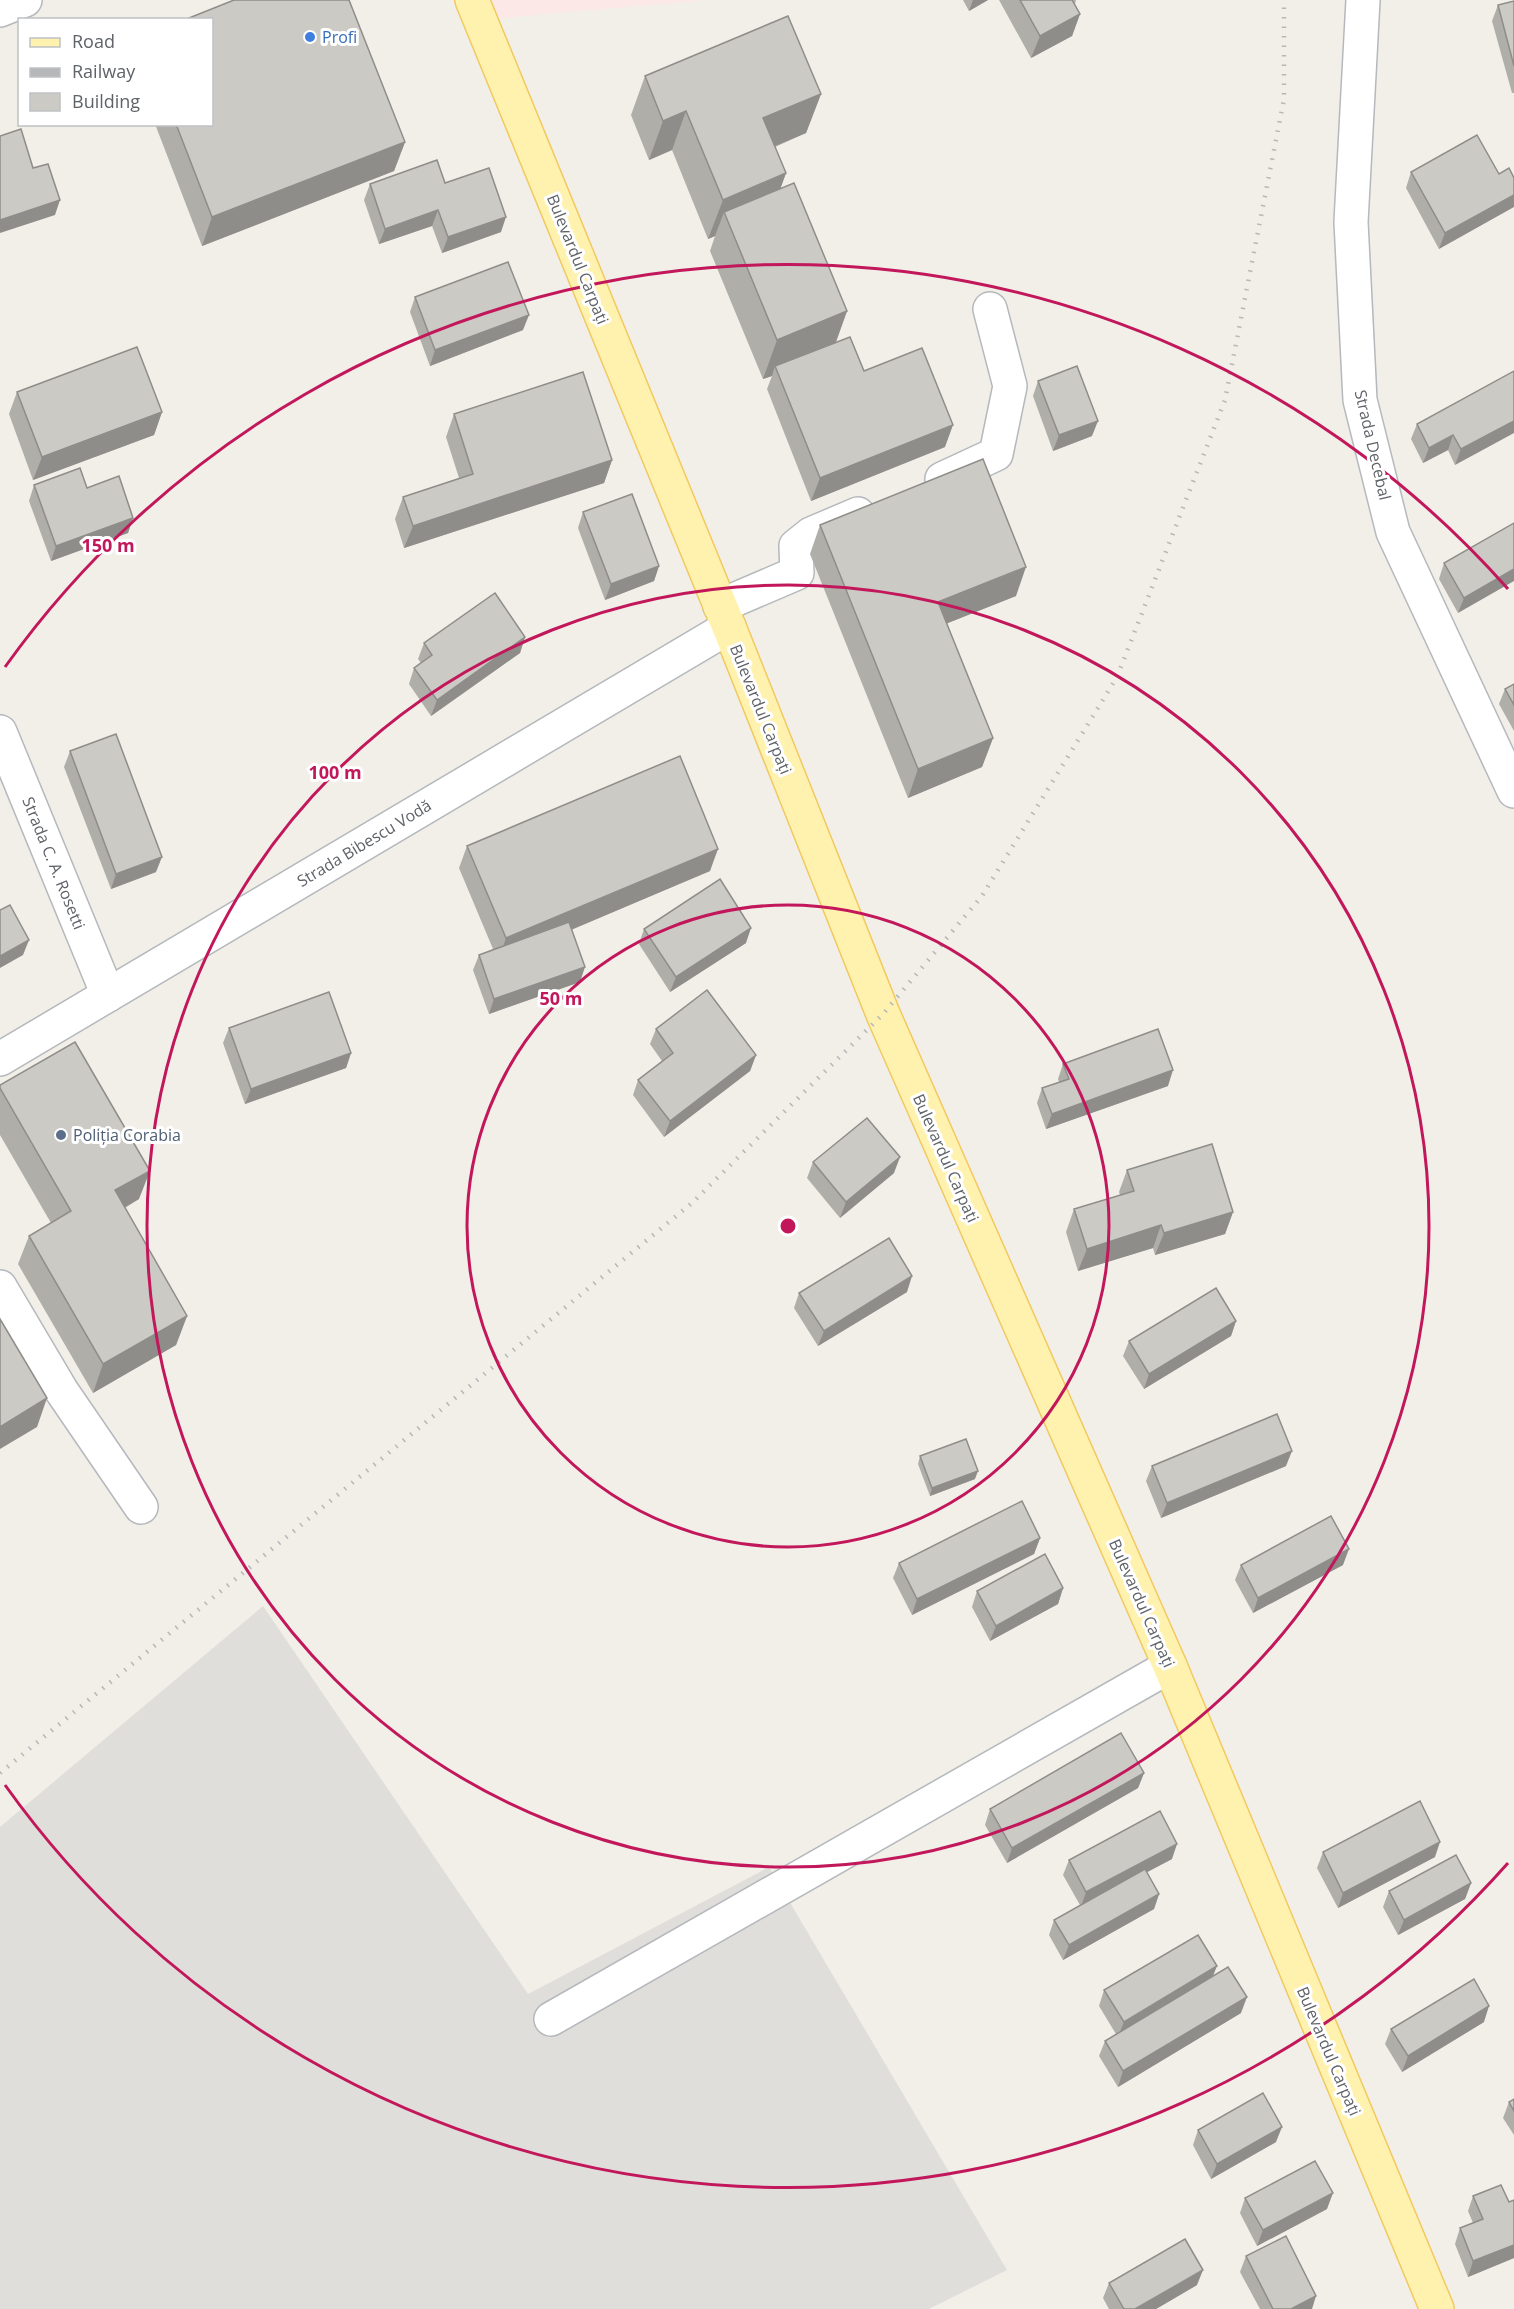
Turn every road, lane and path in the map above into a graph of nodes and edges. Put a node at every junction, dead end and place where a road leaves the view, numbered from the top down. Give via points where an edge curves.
1 (25, 0) edge
2 (472, 0) edge
3 (1363, 0) edge
4 (0, 10) edge
5 (990, 309) dead end
6 (920, 489) edge
7 (887, 502) edge
8 (724, 616) junction
9 (0, 732) edge
10 (1514, 791) edge
11 (108, 995) junction
12 (0, 1059) edge
13 (0, 1287) edge
14 (141, 1507) dead end
15 (1170, 1666) junction
16 (551, 2019) dead end
17 (1437, 2309) edge

1 - 4 street
2 - 8 main road, Bulevardul Carpați
3 - 10 street, Strada Decebal via 1351,222 1360,400 1393,532
5 - 6 street via 1010,387 996,454
7 - 8 street, Strada Bibescu Vodă via 811,534 796,546 797,573
8 - 11 street, Strada Bibescu Vodă
8 - 15 main road, Bulevardul Carpați via 884,1014
9 - 11 street, Strada C. A. Rosetti
11 - 12 street, Strada Bibescu Vodă
13 - 14 street via 61,1389
15 - 16 street
15 - 17 main road, Bulevardul Carpați

